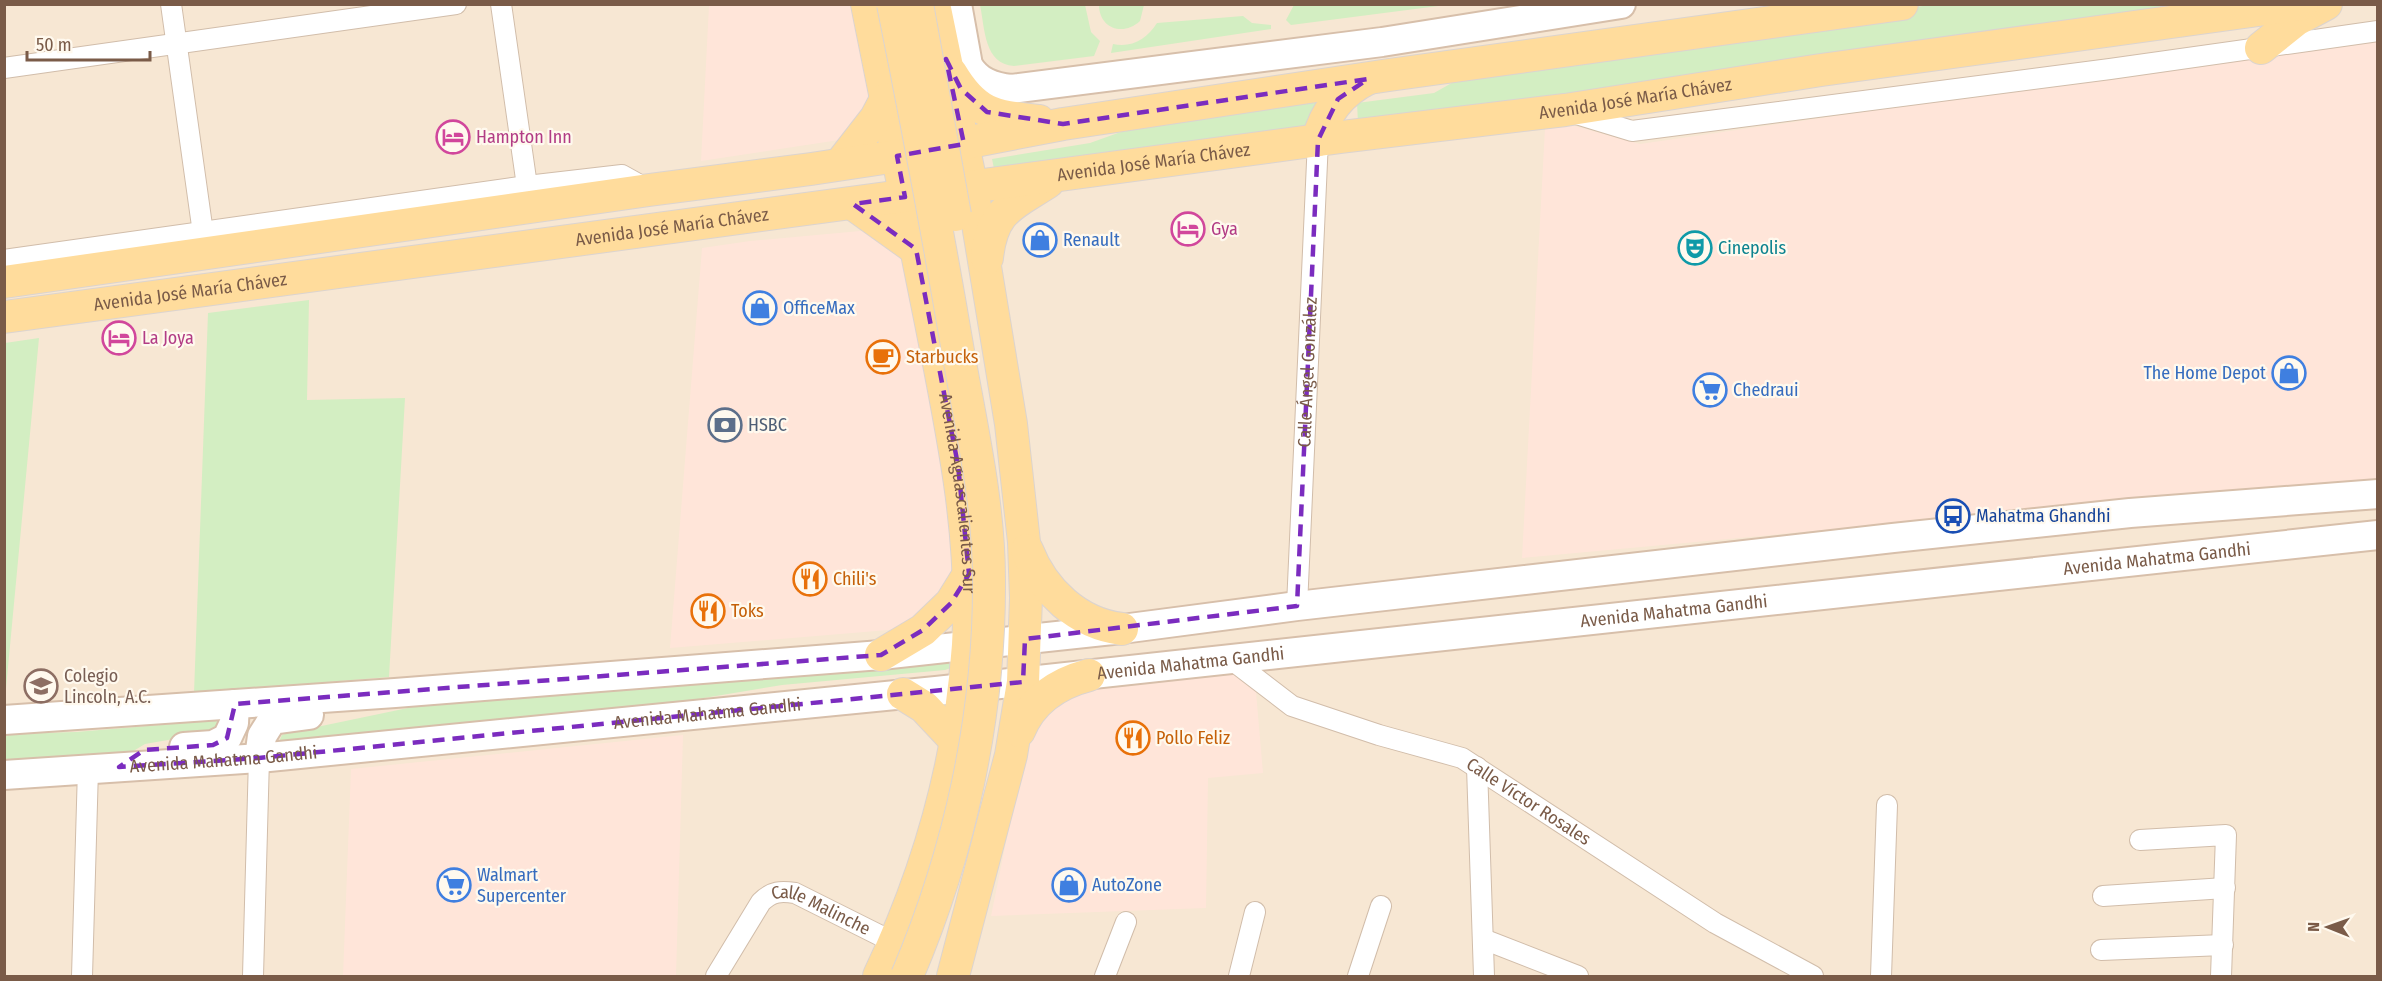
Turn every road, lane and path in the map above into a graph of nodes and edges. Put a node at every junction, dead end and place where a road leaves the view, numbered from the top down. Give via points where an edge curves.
1 (171, 4) edge
2 (456, 4) edge
3 (501, 4) edge
4 (867, 4) edge
5 (893, 4) edge
6 (917, 4) edge
7 (934, 4) edge
8 (957, 4) edge
9 (1621, 4) edge
10 (1902, 4) edge
11 (2302, 4) edge
12 (2326, 4) edge
13 (1456, 30) junction
14 (2378, 31) edge
15 (1382, 42) junction
16 (177, 44) junction
17 (2261, 48) junction
18 (956, 56) junction
19 (1465, 64) junction
20 (4, 68) edge
21 (1378, 77) junction
22 (886, 99) junction
23 (1564, 111) junction
24 (1064, 124) junction
25 (1318, 140) junction
26 (964, 144) junction
27 (897, 156) junction
28 (841, 163) junction
29 (1056, 177) junction
30 (526, 186) junction
31 (972, 188) junction
32 (649, 190) junction
33 (905, 197) junction
34 (853, 204) junction
35 (203, 233) junction
36 (916, 249) junction
37 (4, 260) edge
38 (985, 270) junction
39 (4, 282) edge
40 (4, 317) edge
41 (2378, 494) edge
42 (1020, 503) junction
43 (964, 506) junction
44 (2378, 535) edge
45 (1024, 542) junction
46 (969, 574) junction
47 (1297, 606) junction
48 (1122, 628) junction
49 (1025, 639) junction
50 (968, 645) junction
51 (881, 655) junction
52 (1232, 660) junction
53 (1089, 675) junction
54 (1023, 682) junction
55 (395, 693) junction
56 (903, 694) junction
57 (235, 704) junction
58 (960, 716) junction
59 (4, 720) edge
60 (1017, 725) junction
61 (1011, 755) junction
62 (259, 758) junction
63 (119, 767) junction
64 (1477, 767) junction
65 (88, 769) junction
66 (4, 775) edge
67 (1887, 804) dead end
68 (2140, 840) dead end
69 (2225, 888) junction
70 (2103, 896) dead end
71 (1381, 906) dead end
72 (1255, 912) dead end
73 (1125, 922) dead end
74 (1483, 939) junction
75 (895, 943) junction
76 (2223, 945) junction
77 (2101, 950) dead end
78 (82, 976) edge
79 (253, 976) edge
80 (716, 976) edge
81 (879, 976) edge
82 (907, 976) edge
83 (925, 976) edge
84 (953, 976) edge
85 (1105, 976) edge
86 (1239, 976) edge
87 (1358, 976) edge
88 (1484, 976) edge
89 (1578, 976) edge
90 (1813, 976) edge
91 (1881, 976) edge
92 (2221, 976) edge

1 - 16 street
2 - 16 street
3 - 30 street
4 - 22 main road, Avenida Aguascalientes Sur
5 - 82 main road, Avenida Aguascalientes Sur, bridge via 973,435 989,579 982,702 968,783 939,895
6 - 83 main road, bridge via 996,448 1008,540 1005,663 996,746 955,900
7 - 18 main road
8 - 18 main road
9 - 13 main road
10 - 19 main road, Avenida José María Chávez
11 - 23 main road, Avenida José María Chávez via 1821,70
12 - 17 main road via 2296,20
13 - 15 main road
13 - 19 main road
14 - 17 street
15 - 18 main road via 1011,89 982,82
15 - 21 main road
16 - 20 street
16 - 35 street
17 - 23 street via 1632,131
18 - 24 main road via 961,89 987,112 998,117
18 - 26 main road
19 - 21 main road, Avenida José María Chávez
21 - 24 main road, Avenida José María Chávez
21 - 25 main road via 1347,91 1325,118
22 - 27 main road, Avenida Aguascalientes Sur
22 - 28 main road
23 - 25 main road, Avenida José María Chávez
24 - 26 main road, Avenida José María Chávez
25 - 29 main road, Avenida José María Chávez
25 - 47 street, Calle Ángel González
26 - 27 main road, Avenida José María Chávez
26 - 31 main road
27 - 28 main road, Avenida José María Chávez
27 - 33 main road, Avenida Aguascalientes Sur
28 - 32 main road, Avenida José María Chávez
29 - 31 main road, Avenida José María Chávez
29 - 38 main road via 1013,203 999,218 989,236
30 - 32 street via 622,175
30 - 35 street
31 - 33 main road, Avenida José María Chávez
31 - 38 main road
32 - 39 main road, Avenida José María Chávez
33 - 34 main road, Avenida José María Chávez
33 - 36 main road, Avenida Aguascalientes Sur
34 - 36 main road
34 - 40 main road, Avenida José María Chávez
35 - 37 street
36 - 43 main road, Avenida Aguascalientes Sur
38 - 42 main road
41 - 47 main road via 2106,515
42 - 43 main road via 1014,518 994,529 975,523
42 - 45 main road
43 - 46 main road, Avenida Aguascalientes Sur
44 - 52 main road, Avenida Mahatma Gandhi
45 - 48 main road via 1038,573 1059,599 1096,624
45 - 49 main road
46 - 50 main road, Avenida Aguascalientes Sur
46 - 51 main road via 951,603 923,630
47 - 48 main road
48 - 49 main road
49 - 50 main road
49 - 54 main road
50 - 51 main road
50 - 58 main road, Avenida Aguascalientes Sur
51 - 55 main road
52 - 53 main road, Avenida Mahatma Gandhi
52 - 64 street, Calle Víctor Rosales via 1292,706 1462,758
53 - 54 main road, Avenida Mahatma Gandhi
53 - 61 main road via 1062,684 1038,702 1021,726
54 - 58 main road, Avenida Mahatma Gandhi
54 - 60 main road
55 - 57 main road
55 - 62 main road via 332,712 272,720 262,736
56 - 58 main road, Avenida Mahatma Gandhi
56 - 58 main road via 924,707
56 - 62 main road, Avenida Mahatma Gandhi
57 - 59 main road
57 - 63 main road via 234,723 227,738 213,745 144,750
58 - 60 main road via 989,702 1006,707
58 - 75 main road, Avenida Aguascalientes Sur via 949,783 914,899
60 - 61 main road
61 - 84 main road
62 - 63 main road, Avenida Mahatma Gandhi
62 - 79 street
63 - 65 main road, Avenida Mahatma Gandhi
64 - 74 street
64 - 90 street, Calle Víctor Rosales via 1715,923
65 - 66 main road, Avenida Mahatma Gandhi
65 - 78 street
67 - 91 street
68 - 69 street via 2226,835
69 - 70 street
69 - 76 street
71 - 87 street
72 - 86 street
73 - 85 street
74 - 88 street
74 - 89 street
75 - 80 street, Calle Malinche via 795,893 780,891 761,902
75 - 81 main road, Avenida Aguascalientes Sur
76 - 77 street
76 - 92 street

